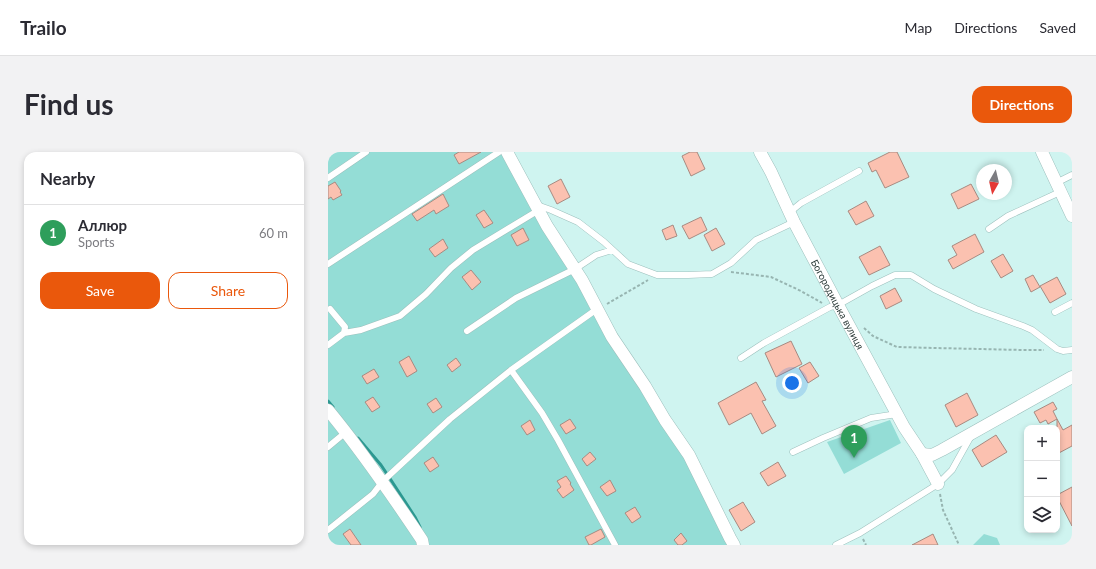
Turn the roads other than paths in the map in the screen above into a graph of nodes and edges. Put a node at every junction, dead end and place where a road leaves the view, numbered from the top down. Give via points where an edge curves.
1 (366, 152) edge
2 (500, 152) edge
3 (506, 152) edge
4 (760, 152) edge
5 (1042, 152) edge
6 (859, 171) dead end
7 (1072, 174) edge
8 (328, 178) edge
9 (1058, 187) junction
10 (537, 207) junction
11 (1072, 216) edge
12 (792, 217) junction
13 (989, 229) dead end
14 (612, 250) junction
15 (328, 264) edge
16 (575, 270) junction
17 (1072, 303) edge
18 (834, 306) junction
19 (330, 309) dead end
20 (597, 309) junction
21 (1055, 312) dead end
22 (467, 331) dead end
23 (344, 333) junction
24 (328, 345) edge
25 (1072, 350) edge
26 (741, 358) dead end
27 (511, 370) junction
28 (1072, 377) edge
29 (328, 410) edge
30 (897, 414) junction
31 (346, 432) junction
32 (972, 433) junction
33 (328, 447) edge
34 (793, 452) dead end
35 (922, 454) junction
36 (382, 481) junction
37 (938, 484) junction
38 (328, 530) edge
39 (423, 545) edge
40 (615, 545) edge
41 (734, 545) edge
42 (836, 545) edge

1 - 8 lane
2 - 15 lane
3 - 10 street
4 - 12 street, Богородицька вулиця
5 - 9 street
6 - 12 lane via 802,203
7 - 9 lane
9 - 11 street
9 - 13 lane
10 - 14 lane via 578,222
10 - 16 street
10 - 23 lane via 473,250 400,316 361,330
12 - 14 lane via 756,240 731,263 712,274 657,275 628,264
12 - 18 street, Богородицька вулиця
14 - 16 lane via 596,255
16 - 20 street
16 - 22 lane via 516,298
17 - 21 lane
18 - 25 lane via 895,276 911,275 976,309 1032,330 1057,349
18 - 26 lane
18 - 30 street, Богородицька вулиця
19 - 23 lane via 345,327
20 - 27 lane
20 - 41 street via 612,337 689,455
23 - 24 lane
27 - 36 lane via 450,419
27 - 40 lane via 542,413
28 - 32 street
29 - 31 street
30 - 34 lane via 871,418
30 - 35 street, Богородицька вулиця
31 - 33 lane
31 - 36 street
32 - 35 street via 932,455
32 - 37 lane via 952,470
35 - 37 street, Богородицька вулиця
36 - 38 lane via 373,494
36 - 39 street
37 - 42 lane via 860,533

